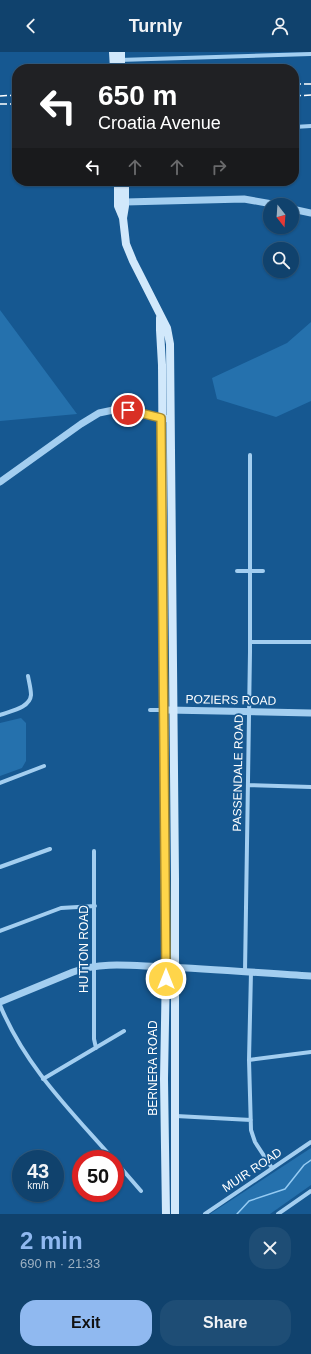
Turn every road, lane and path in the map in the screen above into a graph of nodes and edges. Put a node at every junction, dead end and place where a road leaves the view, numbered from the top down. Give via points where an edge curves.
1 (251, 54) edge
2 (311, 54) edge
3 (117, 56) edge
4 (311, 126) edge
5 (299, 127) edge
6 (118, 186) edge
7 (125, 186) edge
8 (125, 202) junction
9 (263, 202) edge
10 (299, 210) edge
11 (311, 213) edge
12 (123, 218) junction
13 (166, 365) junction
14 (161, 418) junction
15 (170, 418) junction
16 (250, 455) dead end
17 (0, 482) edge
18 (237, 571) dead end
19 (249, 571) junction
20 (263, 571) dead end
21 (250, 642) junction
22 (311, 642) edge
23 (28, 676) dead end
24 (150, 710) dead end
25 (164, 710) junction
26 (172, 710) junction
27 (248, 711) junction
28 (311, 713) edge
29 (0, 715) edge
30 (44, 766) dead end
31 (0, 783) edge
32 (248, 785) junction
33 (311, 787) edge
34 (50, 849) dead end
35 (94, 851) dead end
36 (0, 867) edge
37 (94, 906) junction
38 (0, 932) edge
39 (94, 966) junction
40 (166, 967) junction
41 (174, 967) junction
42 (248, 972) junction
43 (311, 976) edge
44 (0, 1004) edge
45 (124, 1031) dead end
46 (96, 1048) junction
47 (311, 1052) edge
48 (249, 1060) junction
49 (43, 1079) junction
50 (176, 1116) junction
51 (250, 1120) junction
52 (311, 1142) edge
53 (105, 1150) edge
54 (272, 1168) junction
55 (124, 1171) edge
56 (141, 1191) dead end
57 (311, 1191) edge
58 (166, 1214) edge
59 (175, 1214) edge
60 (205, 1214) edge
61 (278, 1214) edge

1 - 2 street
1 - 3 street
4 - 5 street
6 - 12 main road via 118,206
7 - 8 main road
8 - 9 street via 244,199
8 - 12 main road
10 - 11 street
12 - 13 main road via 124,236 129,251 167,328 170,344
13 - 14 main road, BERNERA ROAD
13 - 15 main road, BERNERA ROAD
14 - 15 street
14 - 17 street via 118,409 99,413
14 - 25 main road, BERNERA ROAD
15 - 26 main road, BERNERA ROAD
16 - 19 street, PASSENDALE ROAD
18 - 19 street
19 - 20 street
19 - 21 street, PASSENDALE ROAD
21 - 22 street
21 - 27 street, PASSENDALE ROAD
23 - 29 street via 30,701
24 - 25 street, POZIERS ROAD
25 - 26 street, POZIERS ROAD
25 - 40 main road, BERNERA ROAD
26 - 27 street, POZIERS ROAD
26 - 41 main road, BERNERA ROAD
27 - 28 street, POZIERS ROAD
27 - 32 street, PASSENDALE ROAD
30 - 31 street
32 - 33 street
32 - 42 street, PASSENDALE ROAD
34 - 36 street
35 - 37 street, HUTTON ROAD
37 - 38 street via 61,908
37 - 39 street, HUTTON ROAD
39 - 40 street via 118,964
39 - 44 street via 73,972
39 - 46 street, HUTTON ROAD
40 - 41 street
40 - 58 main road, BERNERA ROAD
41 - 42 street
41 - 50 main road, BERNERA ROAD
42 - 43 street
42 - 48 street, PASSENDALE ROAD
44 - 49 street via 16,1039
45 - 46 street
46 - 49 street
47 - 48 street
48 - 51 street, PASSENDALE ROAD
49 - 53 street
50 - 51 street
50 - 59 main road, BERNERA ROAD
51 - 54 street, PASSENDALE ROAD via 255,1142
52 - 54 street, MUIR ROAD
54 - 60 street, MUIR ROAD
55 - 56 street
57 - 61 street

